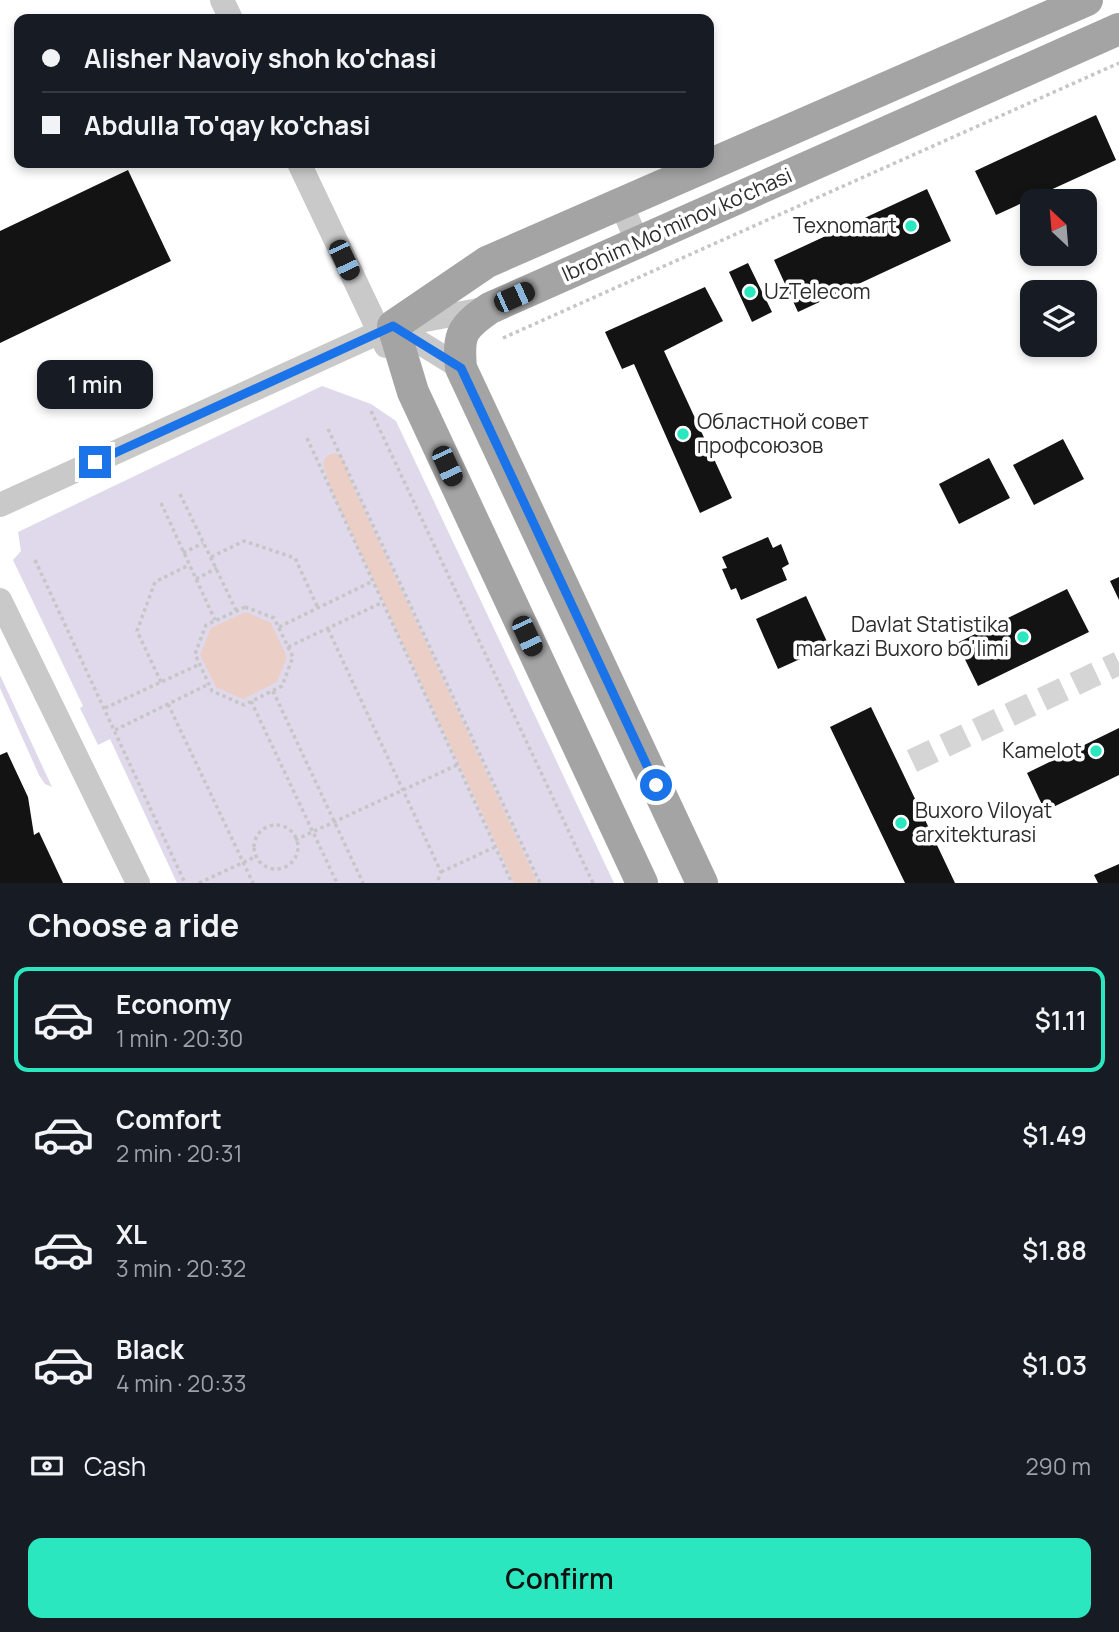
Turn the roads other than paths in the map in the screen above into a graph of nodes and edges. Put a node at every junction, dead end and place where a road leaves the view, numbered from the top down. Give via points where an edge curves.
1 (1087, 0) edge
2 (1119, 29) edge
3 (714, 161) edge
4 (302, 168) edge
5 (699, 168) edge
6 (620, 202) junction
7 (638, 243) junction
8 (490, 308) junction
9 (386, 330) junction
10 (461, 368) junction
11 (0, 505) edge
12 (0, 600) edge
13 (138, 883) edge
14 (642, 883) edge
15 (702, 883) edge

1 - 3 main road, Ibrohim Mo'minov ko'chasi
2 - 7 main road, Ibrohim Mo'minov ko'chasi
4 - 9 street
5 - 6 main road, Ibrohim Mo'minov ko'chasi
6 - 7 street
6 - 9 main road, Ibrohim Mo'minov ko'chasi via 473,269
7 - 8 main road, Ibrohim Mo'minov ko'chasi
8 - 9 street, Ibrohim Mo'minov ko'chasi
8 - 10 main road via 467,323 458,341
9 - 10 street
9 - 11 street
9 - 14 main road
10 - 15 main road
12 - 13 street

